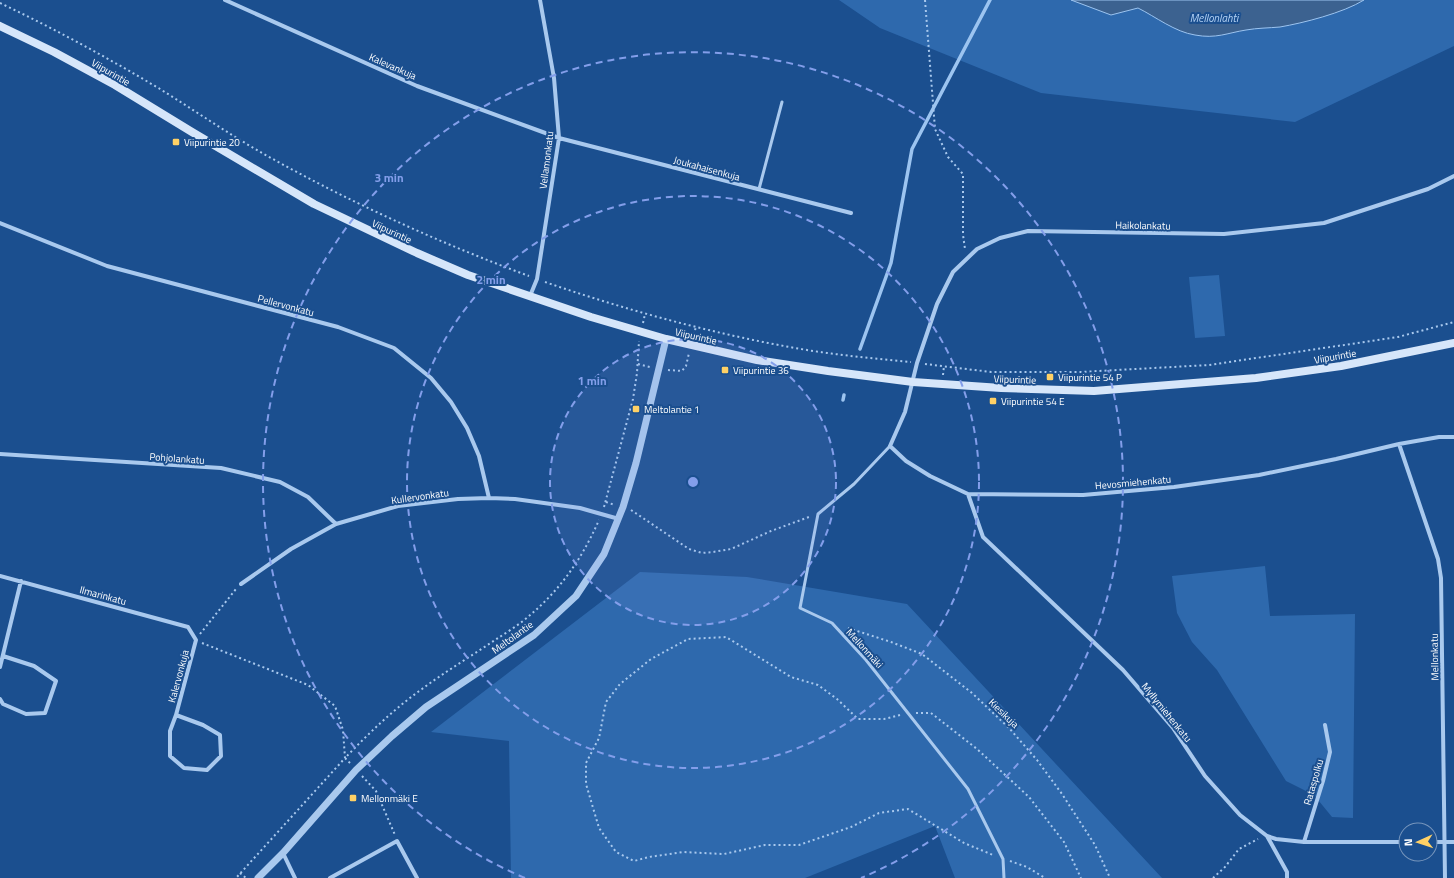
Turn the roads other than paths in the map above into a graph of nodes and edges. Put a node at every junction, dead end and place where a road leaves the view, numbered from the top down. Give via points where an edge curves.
1 (225, 0) edge
2 (540, 0) edge
3 (0, 26) edge
4 (782, 102) dead end
5 (559, 138) junction
6 (1454, 176) edge
7 (759, 189) junction
8 (850, 213) dead end
9 (0, 223) edge
10 (530, 297) junction
11 (666, 339) junction
12 (1454, 343) edge
13 (913, 382) junction
14 (1454, 437) edge
15 (1398, 444) junction
16 (890, 446) junction
17 (0, 454) edge
18 (968, 494) junction
19 (489, 498) junction
20 (619, 519) junction
21 (336, 524) junction
22 (0, 576) edge
23 (21, 581) junction
24 (241, 584) road end
25 (196, 640) joint
26 (3, 656) junction
27 (0, 667) edge
28 (0, 699) edge
29 (176, 715) junction
30 (1325, 725) dead end
31 (1267, 836) junction
32 (1304, 842) junction
33 (1398, 842) edge
34 (1438, 842) edge
35 (1445, 842) junction
36 (1454, 842) edge
37 (283, 853) junction
38 (258, 878) edge
39 (295, 878) edge
40 (330, 878) edge
41 (417, 878) edge
42 (1004, 878) edge
43 (1287, 878) edge
44 (1445, 878) edge

1 - 5 street, Kalevankuja via 417,86
2 - 5 street, Vellamonkatu via 554,78
3 - 10 main road, Viipurintie via 115,85 314,204 468,275
4 - 7 lane
5 - 7 street, Joukahaisenkuja
5 - 10 street, Vellamonkatu via 537,279
6 - 13 street, Haikolankatu via 1428,189 1324,223 1224,234 1028,231 1000,238 977,249 953,272 937,304
7 - 8 street, Joukahaisenkuja
9 - 19 street, Pellervonkatu via 107,266 338,327 394,348 431,378 451,402 467,428 479,456
10 - 11 main road, Viipurintie
11 - 13 main road, Viipurintie via 757,360
11 - 20 street, Meltolantie via 636,463
12 - 13 main road, Viipurintie via 1341,366 1256,378 1094,391
13 - 16 street via 906,412
14 - 15 street, Hevosmiehenkatu
15 - 18 street, Hevosmiehenkatu via 1259,475 1174,487 1083,495
15 - 35 street, Mellonkatu via 1438,559 1441,578
16 - 18 street, Hevosmiehenkatu via 906,461 930,476
16 - 42 lane, Mellonmäki via 854,484 818,514 800,608 832,623 866,660 968,789 1003,859
17 - 21 street, Pohjolankatu via 221,468 280,482 308,497
18 - 31 street, Myllymiehenkatu via 983,537 1122,670 1173,728 1205,776 1240,815
19 - 20 street, Kullervonkatu via 580,508
19 - 21 street, Kullervonkatu via 398,506
20 - 37 street, Meltolantie via 604,554 576,596 534,635 426,707 392,736 356,770
21 - 24 street, Kullervonkatu via 291,549
22 - 23 street, Ilmarinkatu
23 - 25 street, Ilmarinkatu via 188,627
23 - 26 street
25 - 29 street, Kalervonkuja
26 - 27 street
26 - 28 street via 34,666 56,681 45,713 26,714 3,704
29 - 29 street, Kalervonkuja via 170,731 170,756 184,768 207,770 221,756 220,735 203,725
30 - 32 street, Rataspolku via 1330,752
31 - 32 street, Myllymiehenkatu
31 - 43 street via 1287,872
32 - 33 street, Myllymiehenkatu
34 - 35 street
35 - 36 street
35 - 44 street, Mellonkatu
37 - 38 street, Meltolantie
37 - 39 street
40 - 41 street via 398,841

